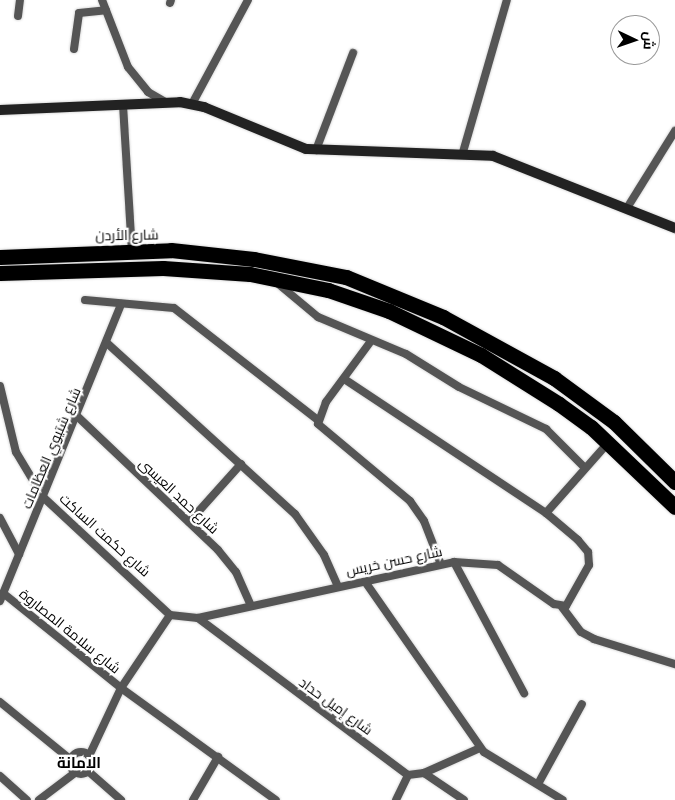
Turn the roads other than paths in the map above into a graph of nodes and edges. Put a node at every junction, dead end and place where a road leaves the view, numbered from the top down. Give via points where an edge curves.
1 (20, 0) edge
2 (102, 0) edge
3 (507, 0) edge
4 (244, 1) edge
5 (106, 10) junction
6 (18, 16) dead end
7 (74, 49) dead end
8 (353, 53) dead end
9 (165, 102) junction
10 (192, 104) junction
11 (123, 105) junction
12 (0, 110) edge
13 (675, 131) edge
14 (316, 150) junction
15 (463, 152) junction
16 (626, 208) junction
17 (675, 228) edge
18 (132, 251) junction
19 (0, 256) edge
20 (0, 273) edge
21 (271, 277) junction
22 (85, 300) dead end
23 (121, 304) junction
24 (371, 341) junction
25 (108, 344) junction
26 (344, 379) junction
27 (0, 386) edge
28 (78, 417) junction
29 (318, 420) junction
30 (608, 443) junction
31 (241, 464) junction
32 (583, 466) junction
33 (675, 482) edge
34 (43, 497) junction
35 (675, 507) edge
36 (546, 513) junction
37 (0, 518) edge
38 (189, 522) junction
39 (19, 554) junction
40 (440, 562) junction
41 (454, 562) junction
42 (366, 583) junction
43 (338, 586) junction
44 (4, 592) junction
45 (0, 601) edge
46 (250, 603) junction
47 (558, 606) junction
48 (170, 615) junction
49 (198, 618) junction
50 (675, 664) edge
51 (121, 688) junction
52 (524, 693) dead end
53 (0, 702) edge
54 (582, 704) dead end
55 (480, 748) junction
56 (86, 754) junction
57 (218, 757) junction
58 (71, 760) junction
59 (88, 771) junction
60 (76, 772) junction
61 (424, 773) junction
62 (408, 775) junction
63 (0, 776) edge
64 (538, 784) junction
65 (27, 800) edge
66 (38, 800) edge
67 (121, 800) edge
68 (193, 800) edge
69 (276, 800) edge
70 (396, 800) edge
71 (464, 800) edge
72 (563, 800) edge

1 - 6 street
2 - 5 street
3 - 15 street
4 - 10 street
5 - 7 street via 79,13
5 - 9 street via 131,72 148,92
8 - 14 street
9 - 10 street
9 - 11 street
10 - 14 street via 286,144
11 - 12 street
11 - 18 street
13 - 16 street
14 - 15 street
15 - 16 street via 504,159
16 - 17 street
18 - 19 highway, شارع الأردن
18 - 33 highway, شارع الأردن via 254,259 326,272 387,291 517,355 614,422
20 - 21 highway via 163,268
21 - 24 street via 318,317
21 - 30 highway via 354,298 429,328 509,371
22 - 23 street
23 - 25 street, شارع شتيوي العظامات
23 - 29 street via 168,306 184,314
24 - 26 street
24 - 32 street via 406,354 459,387 546,429
25 - 28 street, شارع شتيوي العظامات
25 - 31 street
26 - 29 street
26 - 36 street
27 - 34 street, شارع حكمت الساكت via 16,452
28 - 34 street, شارع شتيوي العظامات
28 - 38 street, شارع حمد العيسى
29 - 40 street via 320,429 410,501 424,521
30 - 32 street
30 - 35 highway
31 - 38 street
31 - 43 street via 311,534
32 - 36 street
34 - 39 street, شارع شتيوي العظامات
34 - 48 street, شارع حكمت الساكت
36 - 47 street via 578,540 589,558 586,576
37 - 39 street
38 - 46 street, شارع حمد العيسى via 236,572
39 - 44 street, شارع شتيوي العظامات
40 - 41 street, شارع حسن خريس
40 - 42 street, شارع حسن خريس
41 - 47 street, شارع حسن خريس via 498,565
41 - 52 street
42 - 43 street, شارع حسن خريس
42 - 55 street
43 - 46 street, شارع حسن خريس
44 - 45 street, شارع شتيوي العظامات
44 - 51 street, شارع سلامة المصاروة
46 - 49 street, شارع حسن خريس
47 - 50 street, شارع حسن خريس via 581,632 594,639
48 - 49 street, شارع حسن خريس
48 - 51 street
49 - 62 street, شارع إميل حداد
51 - 56 street
51 - 57 street, شارع سلامة المصاروة
53 - 58 street
54 - 64 street
55 - 61 street
55 - 64 street via 495,762
56 - 58 street
56 - 59 street
57 - 68 street
57 - 69 street, شارع سلامة المصاروة
58 - 60 street
59 - 60 street
59 - 67 street
60 - 66 street
61 - 62 street
61 - 71 street
62 - 70 street
63 - 65 street
64 - 72 street

